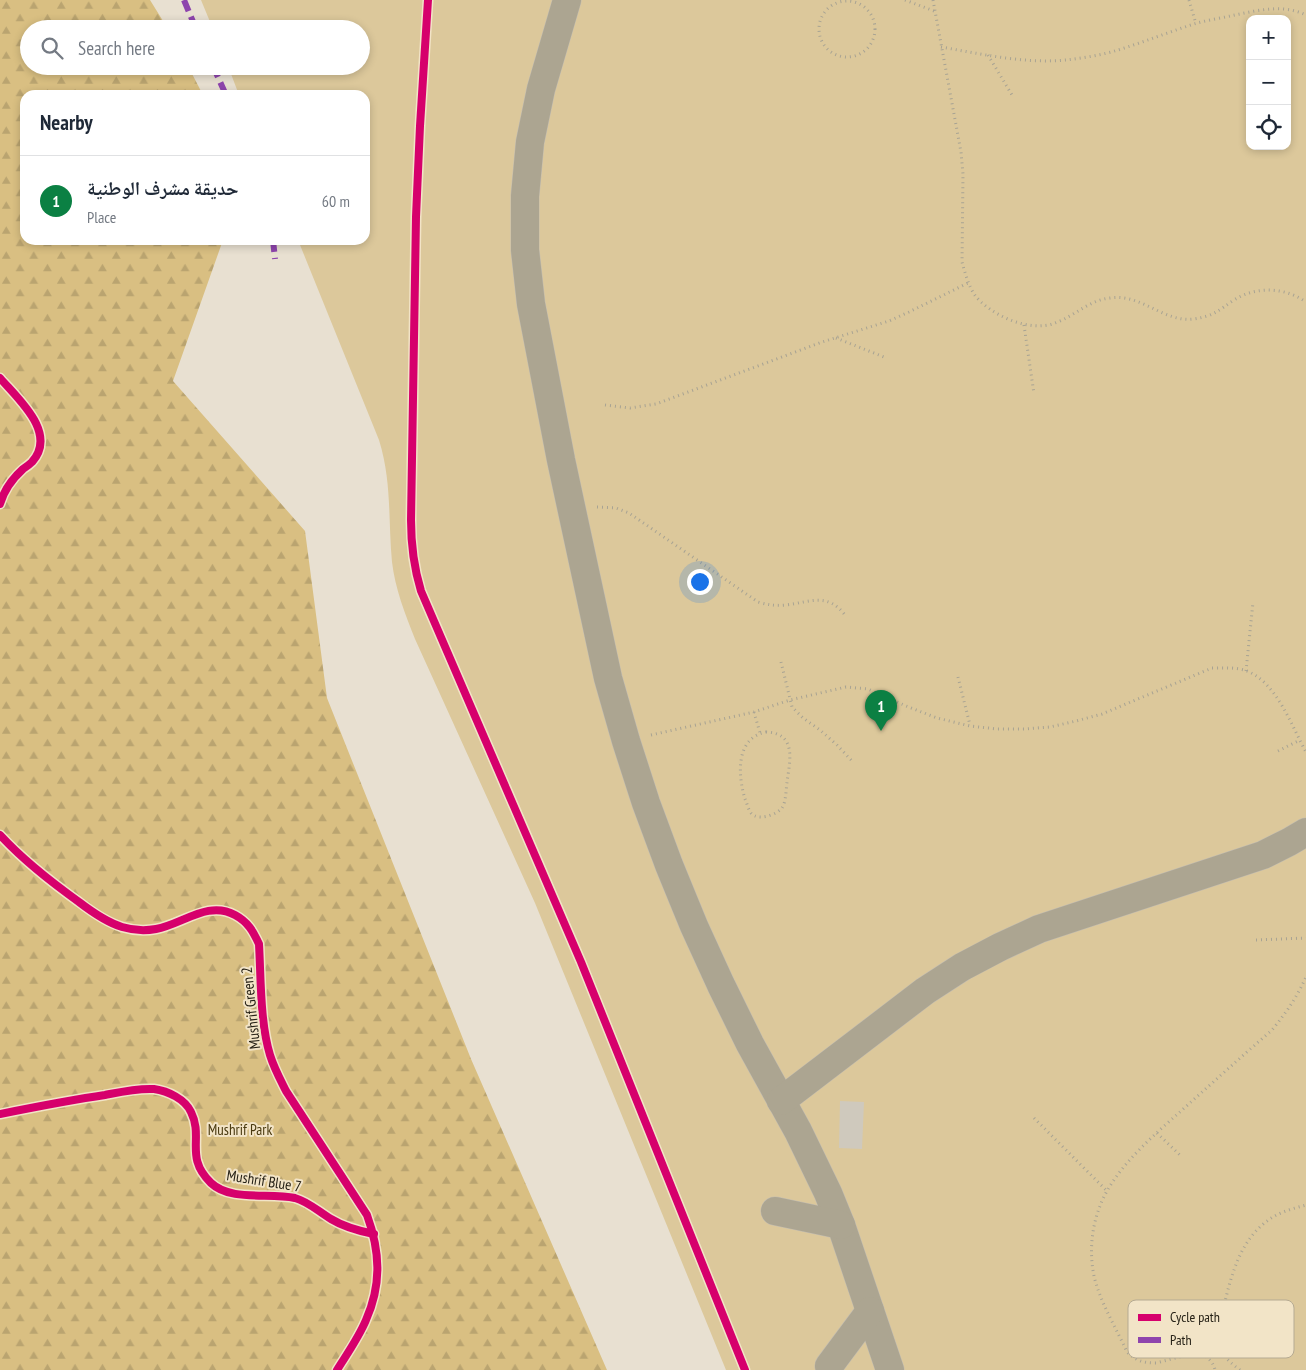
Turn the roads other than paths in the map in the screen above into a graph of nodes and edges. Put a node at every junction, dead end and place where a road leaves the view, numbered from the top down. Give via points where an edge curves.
1 (568, 0) edge
2 (1306, 832) edge
3 (781, 1101) junction
4 (774, 1211) dead end
5 (842, 1225) junction
6 (870, 1311) junction
7 (829, 1366) dead end
8 (890, 1370) edge

1 - 3 street via 541,89 530,142 525,196 531,304 560,460 608,678 662,847 694,926
2 - 3 street via 1263,854 1039,929 1000,947 924,991
3 - 5 street via 814,1162
4 - 5 street
5 - 6 street
6 - 7 street
6 - 8 street

